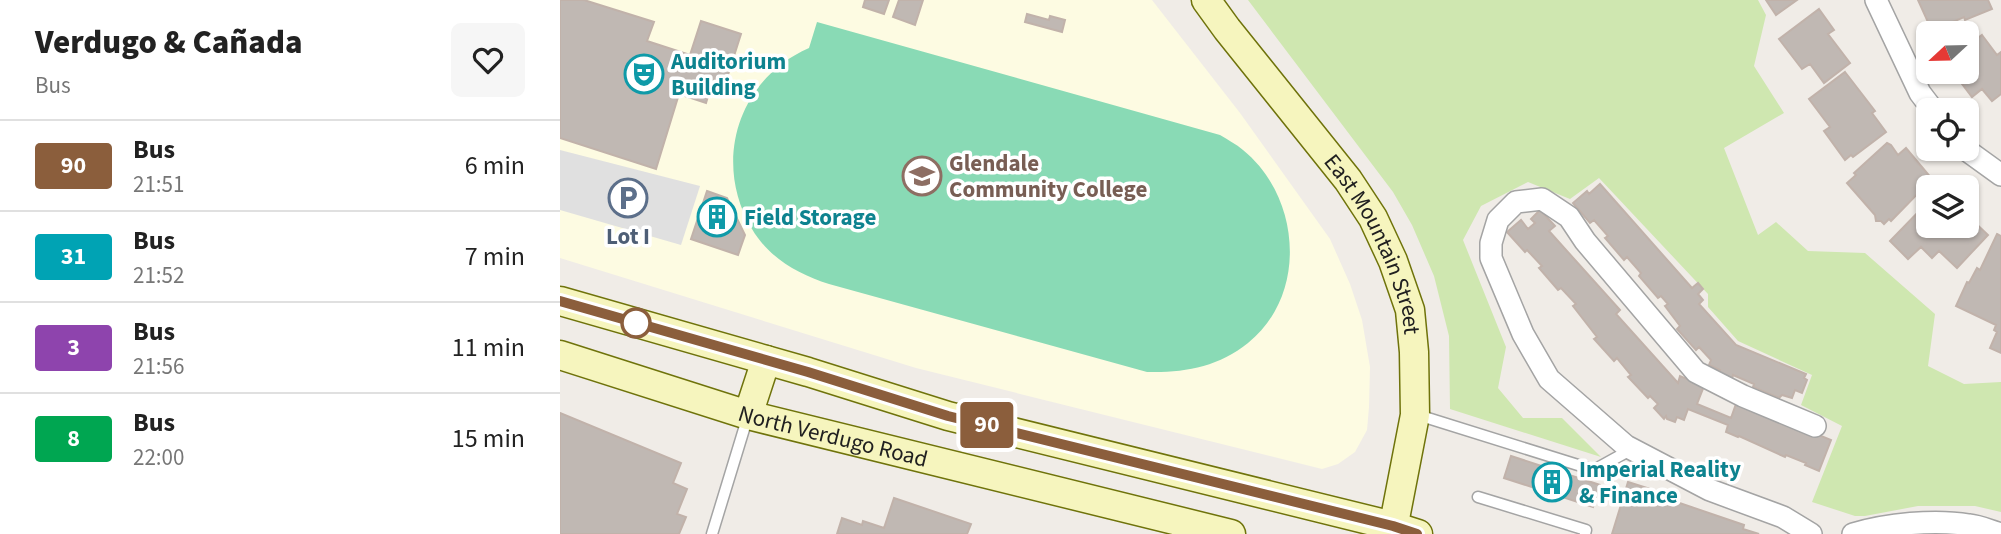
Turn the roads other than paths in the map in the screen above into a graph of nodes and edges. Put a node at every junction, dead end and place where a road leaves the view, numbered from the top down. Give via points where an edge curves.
1 (1206, 0) edge
2 (1876, 0) edge
3 (1924, 98) edge
4 (1979, 159) edge
5 (2001, 175) edge
6 (560, 301) edge
7 (560, 355) edge
8 (766, 360) junction
9 (748, 415) junction
10 (1415, 415) junction
11 (1815, 426) dead end
12 (1632, 449) junction
13 (1478, 497) dead end
14 (1931, 529) edge
15 (1401, 531) edge
16 (712, 534) edge
17 (1231, 534) edge
18 (1585, 534) edge
19 (1811, 534) edge
20 (1853, 534) edge
21 (2001, 534) edge

1 - 10 main road, East Mountain Street via 1373,218 1410,310
2 - 3 street
4 - 5 street
6 - 8 main road, North Verdugo Road
7 - 9 main road, North Verdugo Road
8 - 9 main road
8 - 15 main road, North Verdugo Road via 948,416
9 - 16 lane
9 - 17 main road, North Verdugo Road
10 - 12 lane via 1594,470
10 - 15 main road, East Mountain Street
11 - 12 street via 1696,372 1569,217 1542,199 1516,202 1498,220 1491,258 1523,334 1549,380
12 - 19 street via 1710,490 1783,517
13 - 18 lane via 1586,530
14 - 20 street via 1896,524
14 - 21 street via 1968,524

